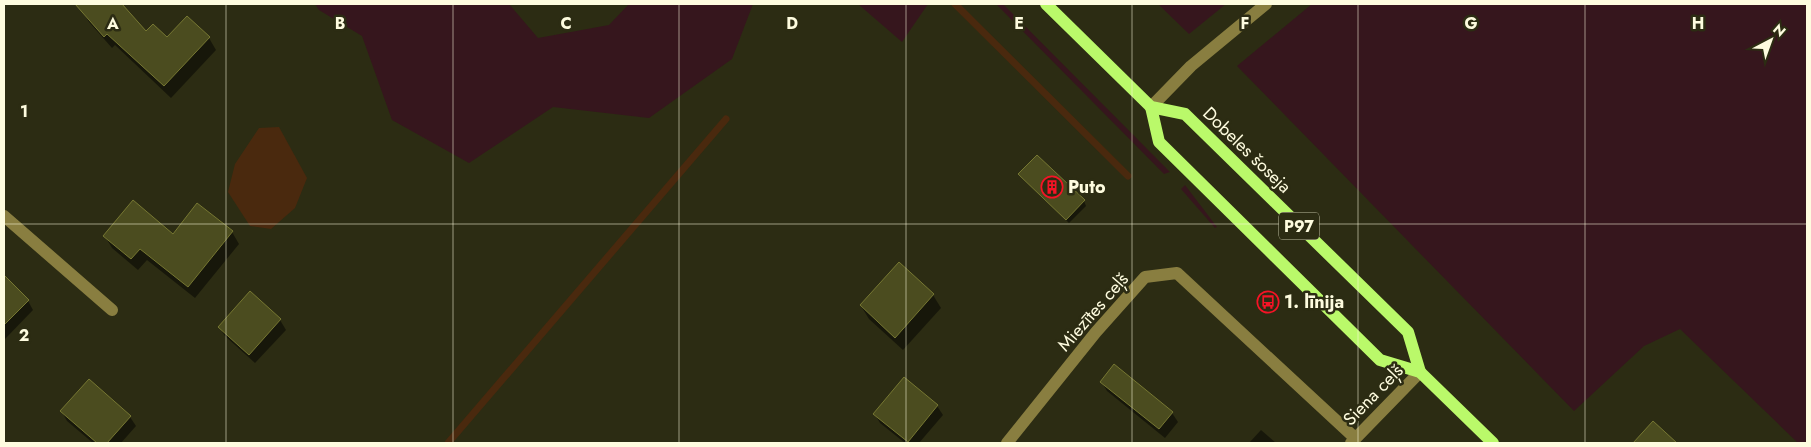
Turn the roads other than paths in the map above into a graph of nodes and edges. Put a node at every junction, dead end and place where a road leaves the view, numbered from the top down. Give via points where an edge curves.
1 (1046, 4) edge
2 (1266, 4) edge
3 (1151, 107) junction
4 (4, 216) edge
5 (112, 310) dead end
6 (1420, 372) junction
7 (1353, 441) edge
8 (1007, 443) edge
9 (1493, 443) edge

1 - 3 main road
2 - 3 street via 1191,66
3 - 6 main road, Dobeles šoseja / P97 via 1159,142 1380,360
3 - 6 main road, Dobeles šoseja / P97 via 1185,114 1408,332
4 - 5 street
6 - 7 street, Siena ceļš
6 - 9 main road, Dobeles šoseja / P97
7 - 8 street, Miezītes ceļš via 1177,273 1145,277 1096,332

